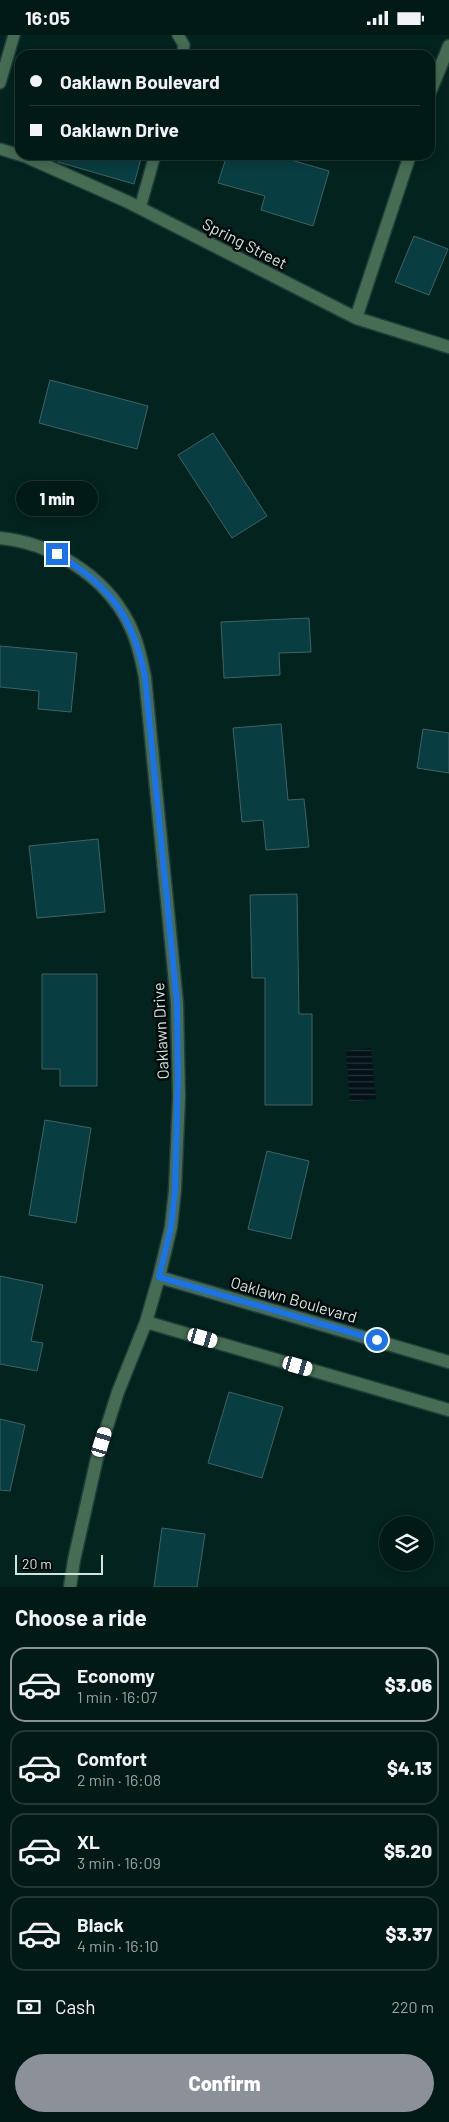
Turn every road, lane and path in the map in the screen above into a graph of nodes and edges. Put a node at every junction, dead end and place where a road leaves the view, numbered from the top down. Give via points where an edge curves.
1 (14, 35) edge
2 (178, 35) edge
3 (449, 47) edge
4 (183, 50) edge
5 (435, 80) edge
6 (0, 83) edge
7 (0, 149) edge
8 (15, 154) edge
9 (33, 160) edge
10 (154, 160) edge
11 (408, 160) edge
12 (140, 208) junction
13 (356, 318) junction
14 (449, 347) edge
15 (0, 538) edge
16 (159, 1277) junction
17 (146, 1322) junction
18 (449, 1362) edge
19 (449, 1410) edge
20 (70, 1587) edge

1 - 6 lane
2 - 4 lane via 184,45
3 - 5 street
7 - 8 lane
9 - 12 street, Spring Street
10 - 12 lane
11 - 13 street
12 - 13 street, Spring Street
13 - 14 street, Spring Street
15 - 16 street, Oaklawn Drive via 28,543 57,554 85,571 109,594 128,621 140,651 177,1003 179,1097 175,1190 171,1227
16 - 17 street, Oaklawn Drive
16 - 18 street, Oaklawn Boulevard
17 - 19 street
17 - 20 street, Oaklawn Drive via 118,1392 97,1458

